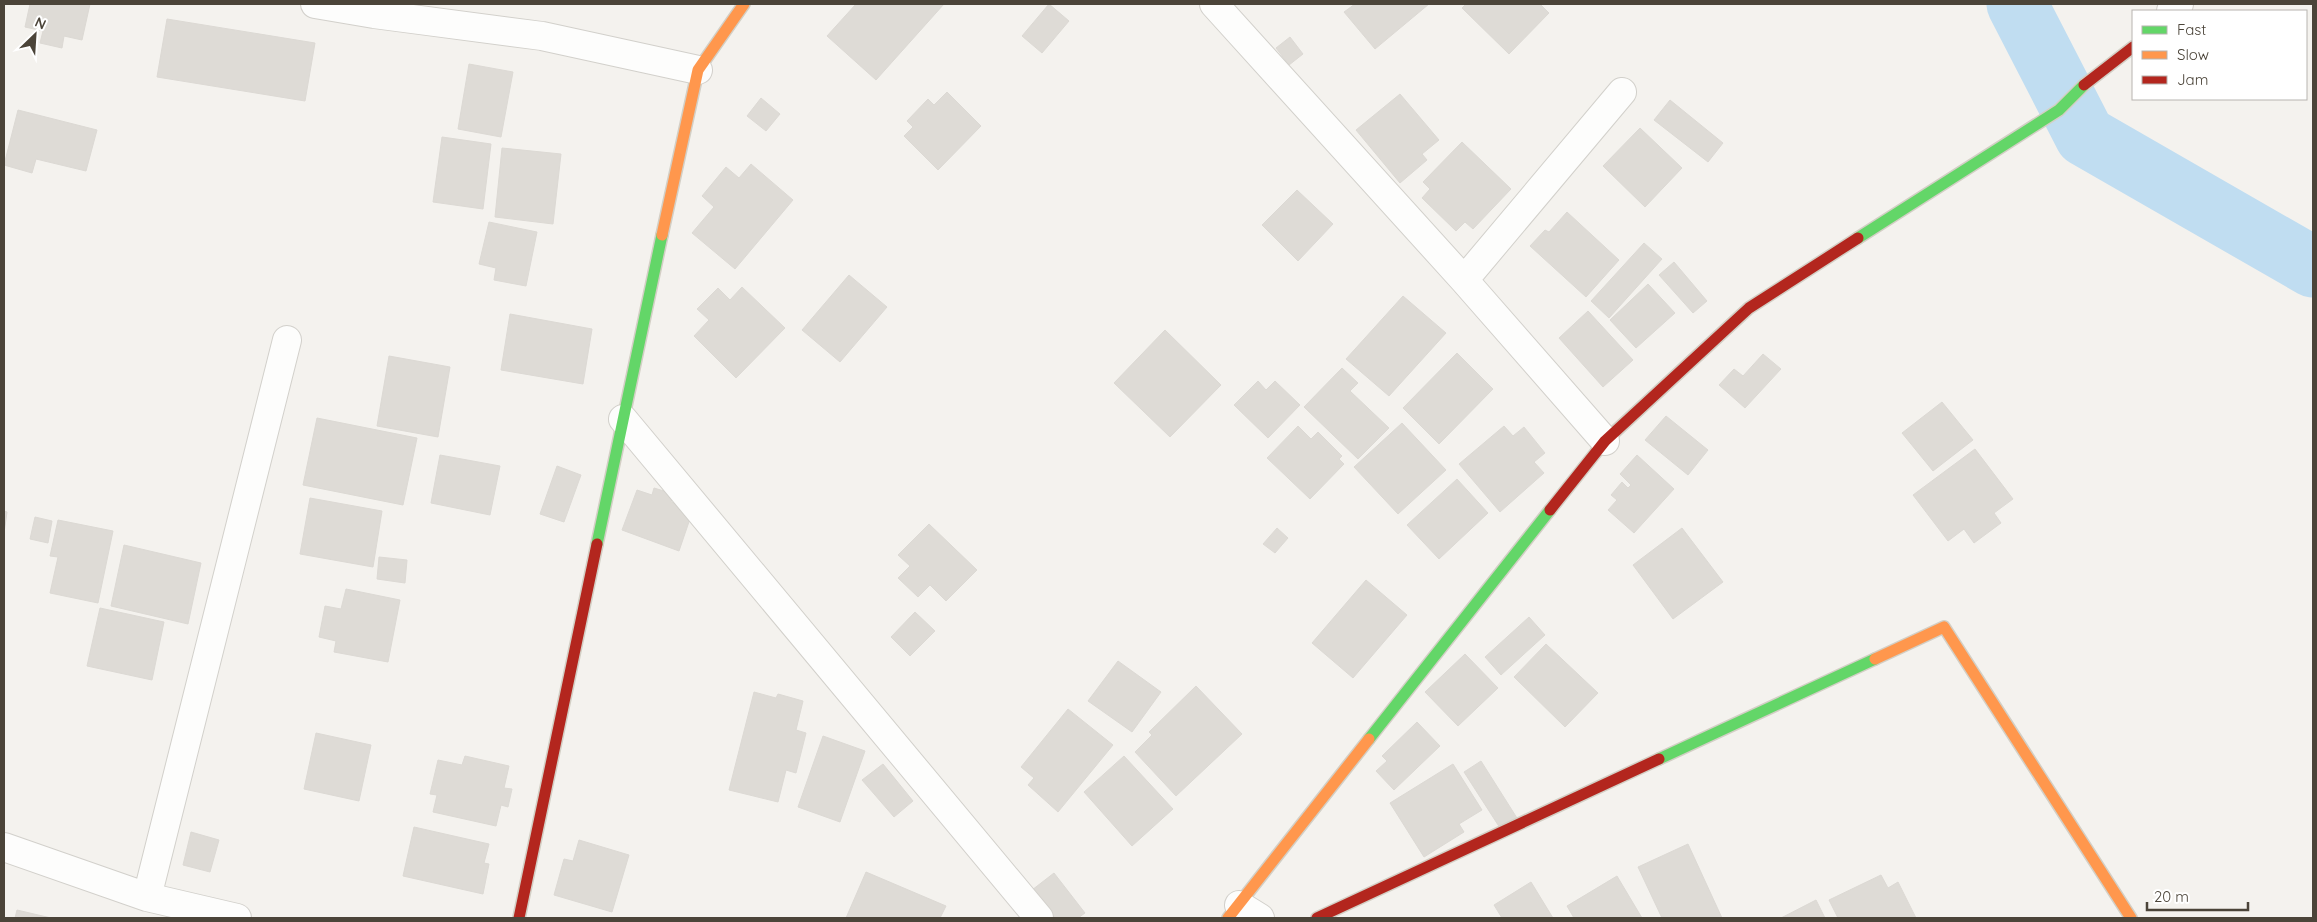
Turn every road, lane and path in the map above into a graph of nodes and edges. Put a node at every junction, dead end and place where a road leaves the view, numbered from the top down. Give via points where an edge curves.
1 (315, 4) edge
2 (744, 4) edge
3 (1214, 4) edge
4 (375, 9) edge
5 (2132, 48) edge
6 (698, 70) junction
7 (1622, 92) dead end
8 (1464, 280) junction
9 (287, 340) dead end
10 (623, 419) junction
11 (1605, 441) junction
12 (4, 847) edge
13 (147, 897) junction
14 (1242, 914) edge
15 (237, 918) edge
16 (519, 918) edge
17 (1039, 918) edge
18 (1317, 918) edge
19 (2131, 918) edge

1 - 4 street
2 - 6 street
3 - 8 street
4 - 6 street via 542,36
5 - 11 street via 2087,82 2059,110 1749,308
6 - 10 street
7 - 8 street
8 - 11 street
9 - 13 street
10 - 16 street
10 - 17 street
11 - 14 street
12 - 13 street
13 - 15 street
18 - 19 street via 1944,627

